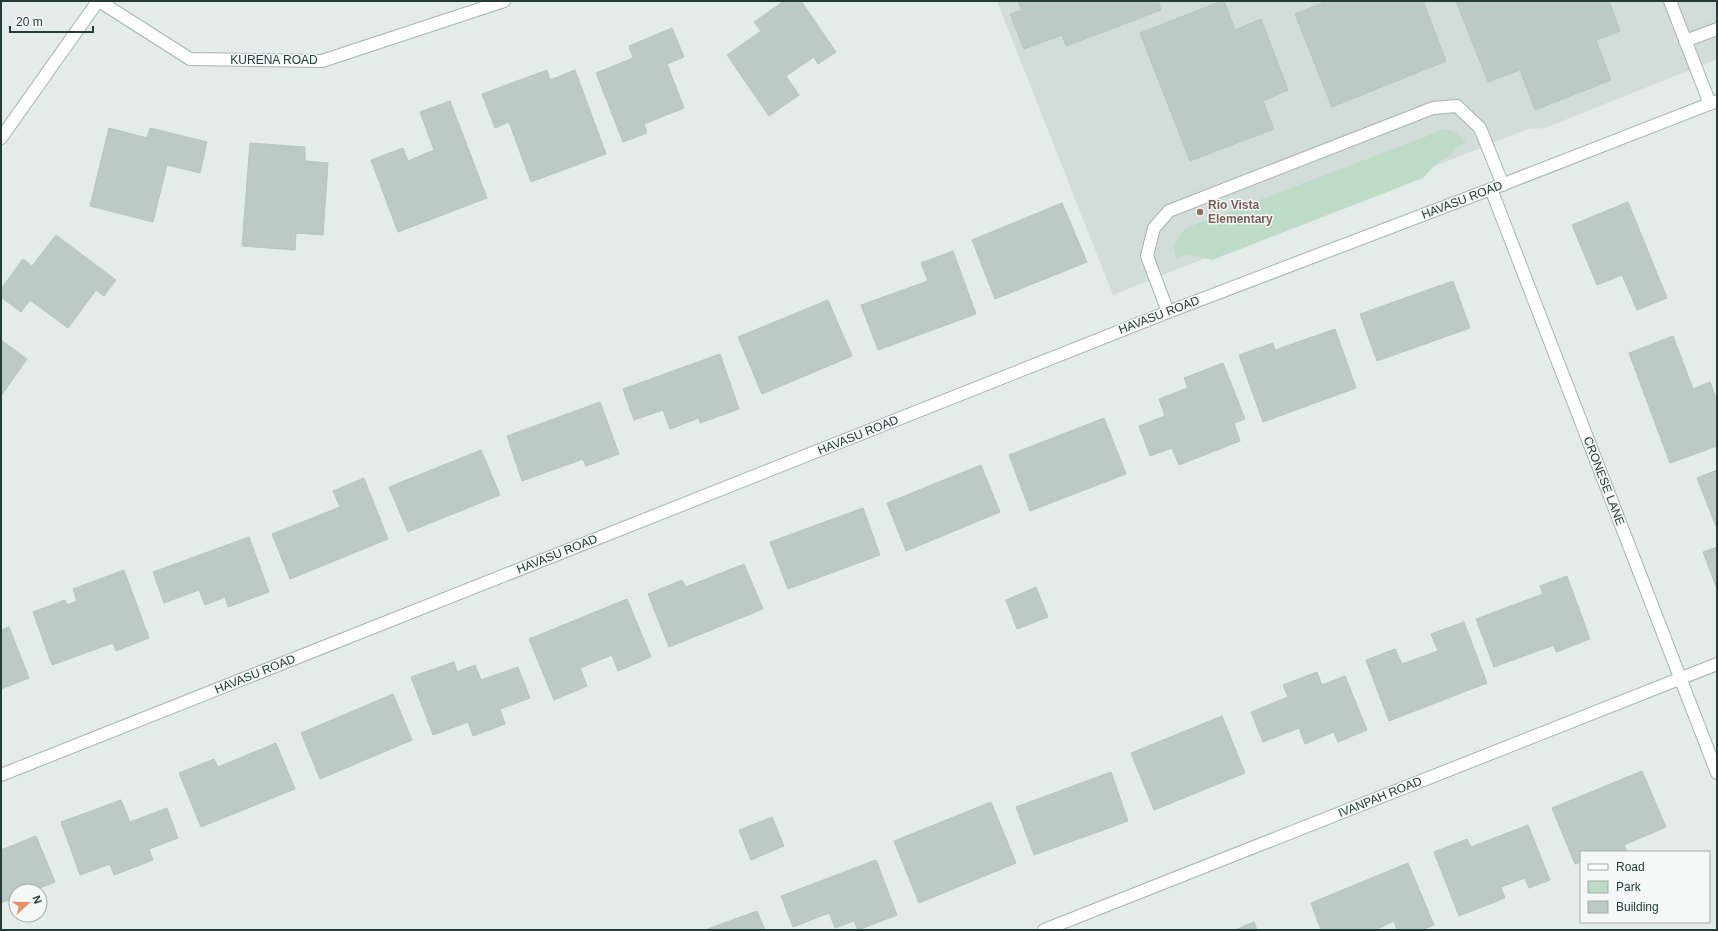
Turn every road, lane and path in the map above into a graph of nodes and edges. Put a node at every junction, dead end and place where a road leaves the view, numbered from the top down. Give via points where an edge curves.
1 (98, 1) edge
2 (504, 1) edge
3 (1670, 1) edge
4 (1717, 29) edge
5 (1686, 42) junction
6 (1713, 102) edge
7 (1, 138) edge
8 (1503, 185) junction
9 (1491, 189) junction
10 (1168, 312) junction
11 (1717, 664) edge
12 (1680, 678) junction
13 (1717, 773) edge
14 (1, 775) edge
15 (1044, 930) edge

1 - 2 street, KURENA ROAD via 190,59 322,61
1 - 7 street
3 - 5 street
4 - 5 street
5 - 6 street
6 - 8 street, HAVASU ROAD
8 - 9 street, HAVASU ROAD
8 - 10 street via 1480,128 1457,106 1434,108 1169,211 1154,228 1147,256
9 - 10 street, HAVASU ROAD
9 - 12 street, CRONESE LANE
10 - 14 street, HAVASU ROAD
11 - 12 street, IVANPAH ROAD
12 - 13 street, CRONESE LANE
12 - 15 street, IVANPAH ROAD

